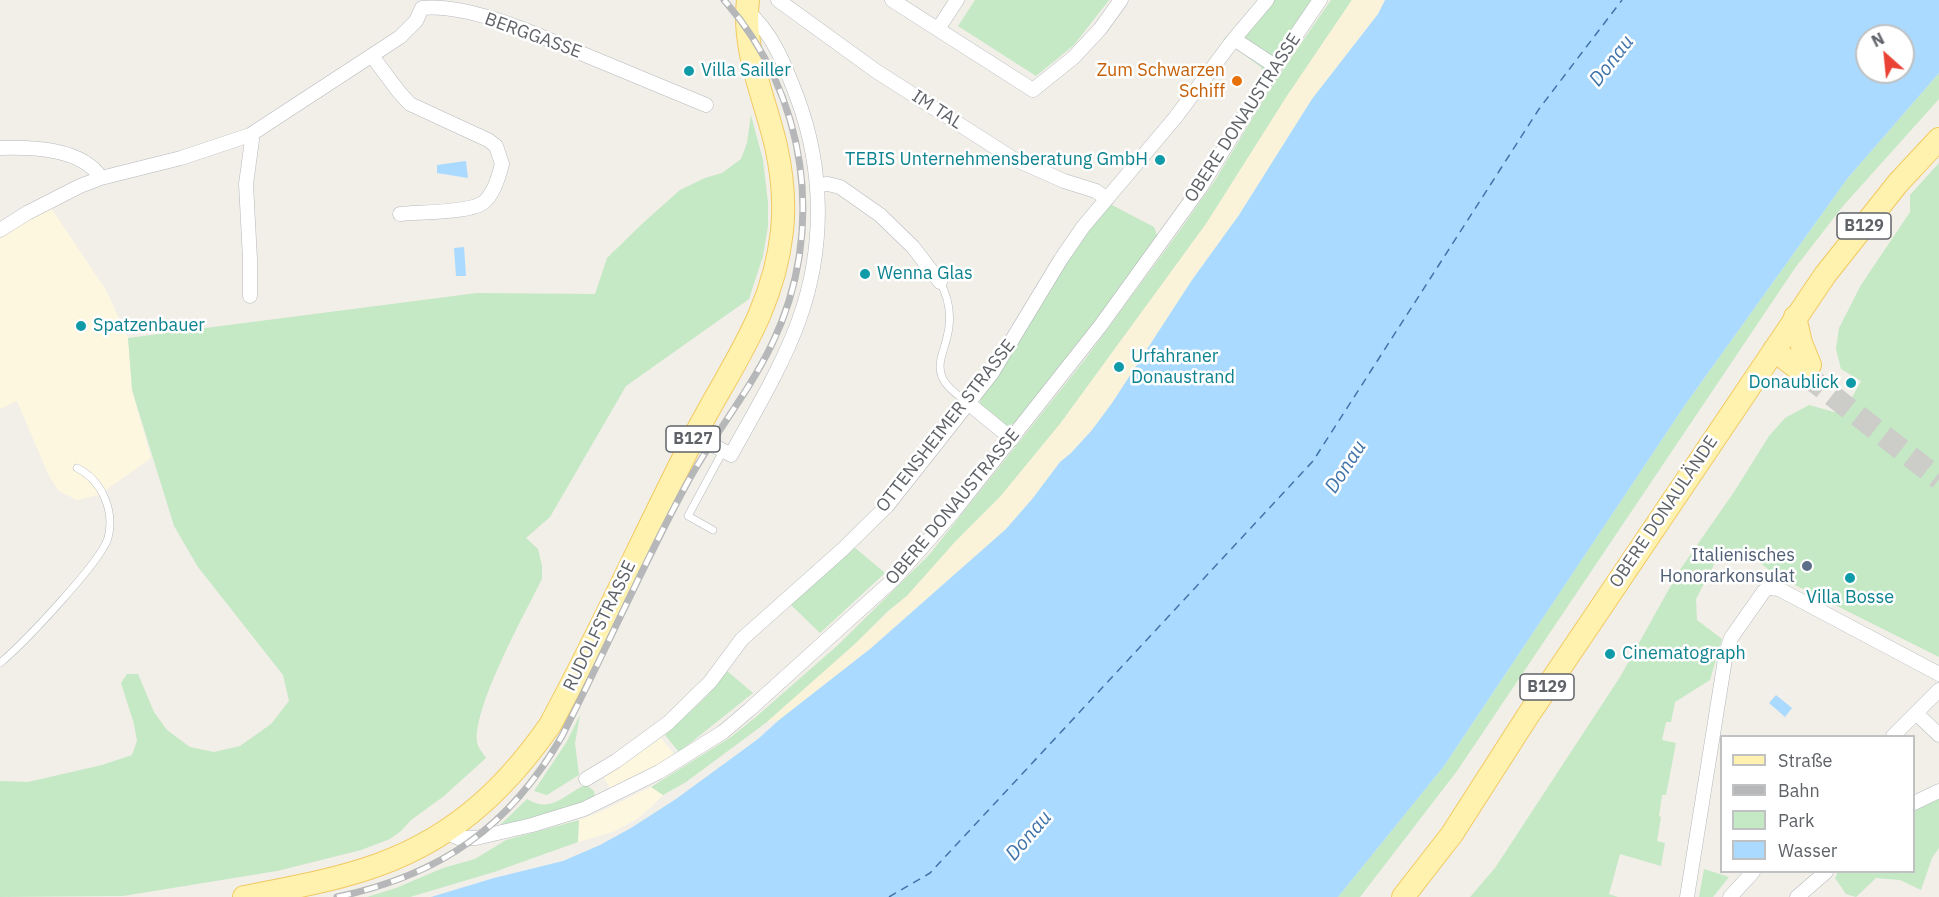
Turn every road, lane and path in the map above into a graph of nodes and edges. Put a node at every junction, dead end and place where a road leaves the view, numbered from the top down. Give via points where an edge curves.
1 (778, 0) edge
2 (892, 0) edge
3 (957, 0) edge
4 (1121, 0) edge
5 (1267, 0) edge
6 (1320, 0) edge
7 (418, 4) edge
8 (748, 6) edge
9 (938, 29) junction
10 (1234, 39) junction
11 (372, 56) junction
12 (1275, 66) junction
13 (706, 105) dead end
14 (250, 135) junction
15 (1939, 139) edge
16 (0, 148) edge
17 (101, 178) junction
18 (817, 185) junction
19 (1107, 199) junction
20 (400, 214) dead end
21 (0, 230) edge
22 (940, 282) joint
23 (250, 296) dead end
24 (1795, 317) junction
25 (1774, 350) junction
26 (968, 403) junction
27 (695, 435) junction
28 (1012, 439) junction
29 (723, 451) junction
30 (77, 468) dead end
31 (713, 530) dead end
32 (0, 663) edge
33 (1939, 674) edge
34 (1939, 690) edge
35 (1917, 714) junction
36 (1894, 735) edge
37 (1939, 735) edge
38 (1939, 791) edge
39 (606, 799) junction
40 (1915, 803) edge
41 (445, 832) junction
42 (1752, 873) edge
43 (1825, 873) edge
44 (244, 897) edge
45 (1403, 897) edge
46 (1687, 897) edge
47 (1730, 897) edge
48 (1797, 897) edge

1 - 19 street, IM TAL via 876,71 1011,158 1096,191
2 - 9 street
3 - 9 street
4 - 9 street via 1101,29 1074,57 1033,90
5 - 10 street, OTTENSHEIMER STRASSE
6 - 12 street, OBERE DONAUSTRASSE
7 - 11 street, BERGGASSE via 416,21
7 - 13 street, BERGGASSE via 510,25
8 - 18 street, RUDOLFSTRASSE via 791,80 811,140
8 - 27 main road, RUDOLFSTRASSE / B127 via 754,69 780,168 782,230 774,275 757,323
10 - 12 street
10 - 19 street, OTTENSHEIMER STRASSE
11 - 14 street, BERGGASSE
11 - 20 street via 410,104 488,140 496,146 502,164 483,203 471,208
12 - 28 street, OBERE DONAUSTRASSE via 1200,188
14 - 17 street, BERGGASSE
14 - 23 street via 246,184
15 - 24 main road, OBERE DONAULÄNDE / B129 via 1898,183
16 - 17 street via 72,157 90,165
17 - 21 street, BERGGASSE via 51,199
18 - 22 street via 840,187 880,215 913,247
18 - 29 street, RUDOLFSTRASSE via 814,267 798,322 731,455
19 - 26 street, OTTENSHEIMER STRASSE via 1061,259 1013,342
22 - 26 lane via 950,313 940,358 941,375 949,388
24 - 25 main road, OBERE DONAULÄNDE / B129
24 - 25 main road via 1808,370
25 - 45 main road, OBERE DONAULÄNDE / B129 via 1452,834
26 - 28 street
26 - 39 street, OTTENSHEIMER STRASSE via 887,506 742,639 693,700 649,738 590,777
27 - 29 street
27 - 41 main road, RUDOLFSTRASSE / B127 via 550,725 529,756 485,802
28 - 39 street, OBERE DONAUSTRASSE via 894,579 749,710 696,749
29 - 31 lane via 688,516
30 - 32 lane via 96,482 106,503 110,519 105,545 59,602
33 - 46 street via 1788,594 1773,587 1764,591 1731,638 1726,653
34 - 35 street
35 - 36 street
35 - 37 street
38 - 40 street
39 - 41 street, OBERE DONAUSTRASSE via 561,817 496,834 464,839
41 - 44 main road, B127 via 366,869
42 - 47 street
43 - 48 street

